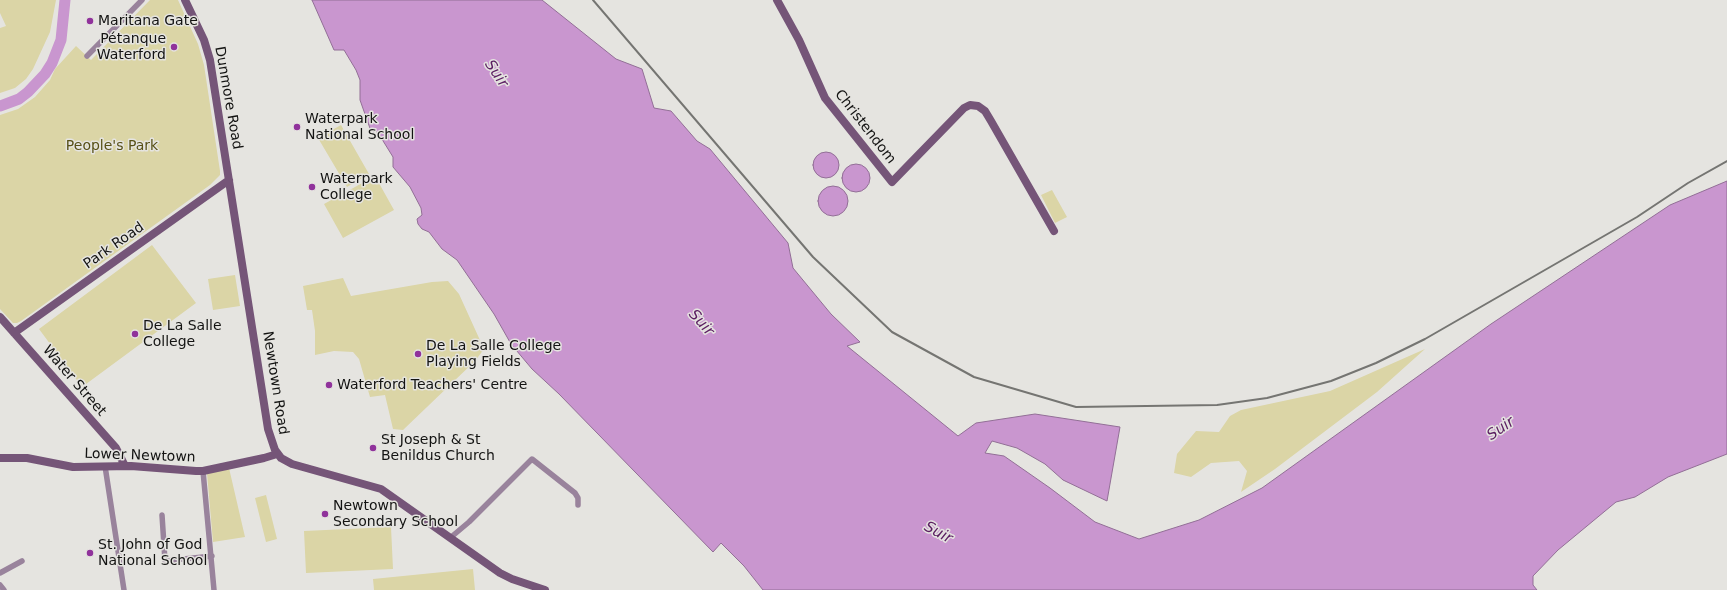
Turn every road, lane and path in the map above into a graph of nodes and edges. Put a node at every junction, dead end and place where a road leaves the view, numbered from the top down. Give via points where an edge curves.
1 (142, 0) edge
2 (185, 0) edge
3 (777, 0) edge
4 (87, 56) dead end
5 (229, 180) junction
6 (1054, 231) dead end
7 (0, 317) edge
8 (14, 332) junction
9 (277, 454) junction
10 (0, 458) edge
11 (105, 466) junction
12 (125, 466) junction
13 (203, 471) junction
14 (578, 505) dead end
15 (162, 515) dead end
16 (450, 538) junction
17 (212, 556) junction
18 (22, 561) dead end
19 (0, 573) edge
20 (0, 585) edge
21 (4, 590) edge
22 (124, 590) edge
23 (214, 590) edge
24 (546, 590) edge

1 - 4 street
2 - 5 street, Dunmore Road via 209,55
3 - 6 street, Christendom via 799,40 825,98 892,182 964,108 970,105 978,106 986,111
5 - 8 street, Park Road
5 - 9 street, Newtown Road via 268,429
7 - 8 street, Water Street
8 - 12 street, Water Street via 116,448
9 - 13 street, Lower Newtown
9 - 16 street, Newtown Road via 292,464 380,488
10 - 11 street, Lower Newtown via 27,458 73,467
11 - 12 street, Lower Newtown
11 - 22 street
12 - 13 street, Lower Newtown
13 - 17 street
14 - 16 street via 575,493 532,459
15 - 17 street via 165,561
16 - 24 street, Newtown Road via 504,576
17 - 23 street
18 - 19 street
20 - 21 street

